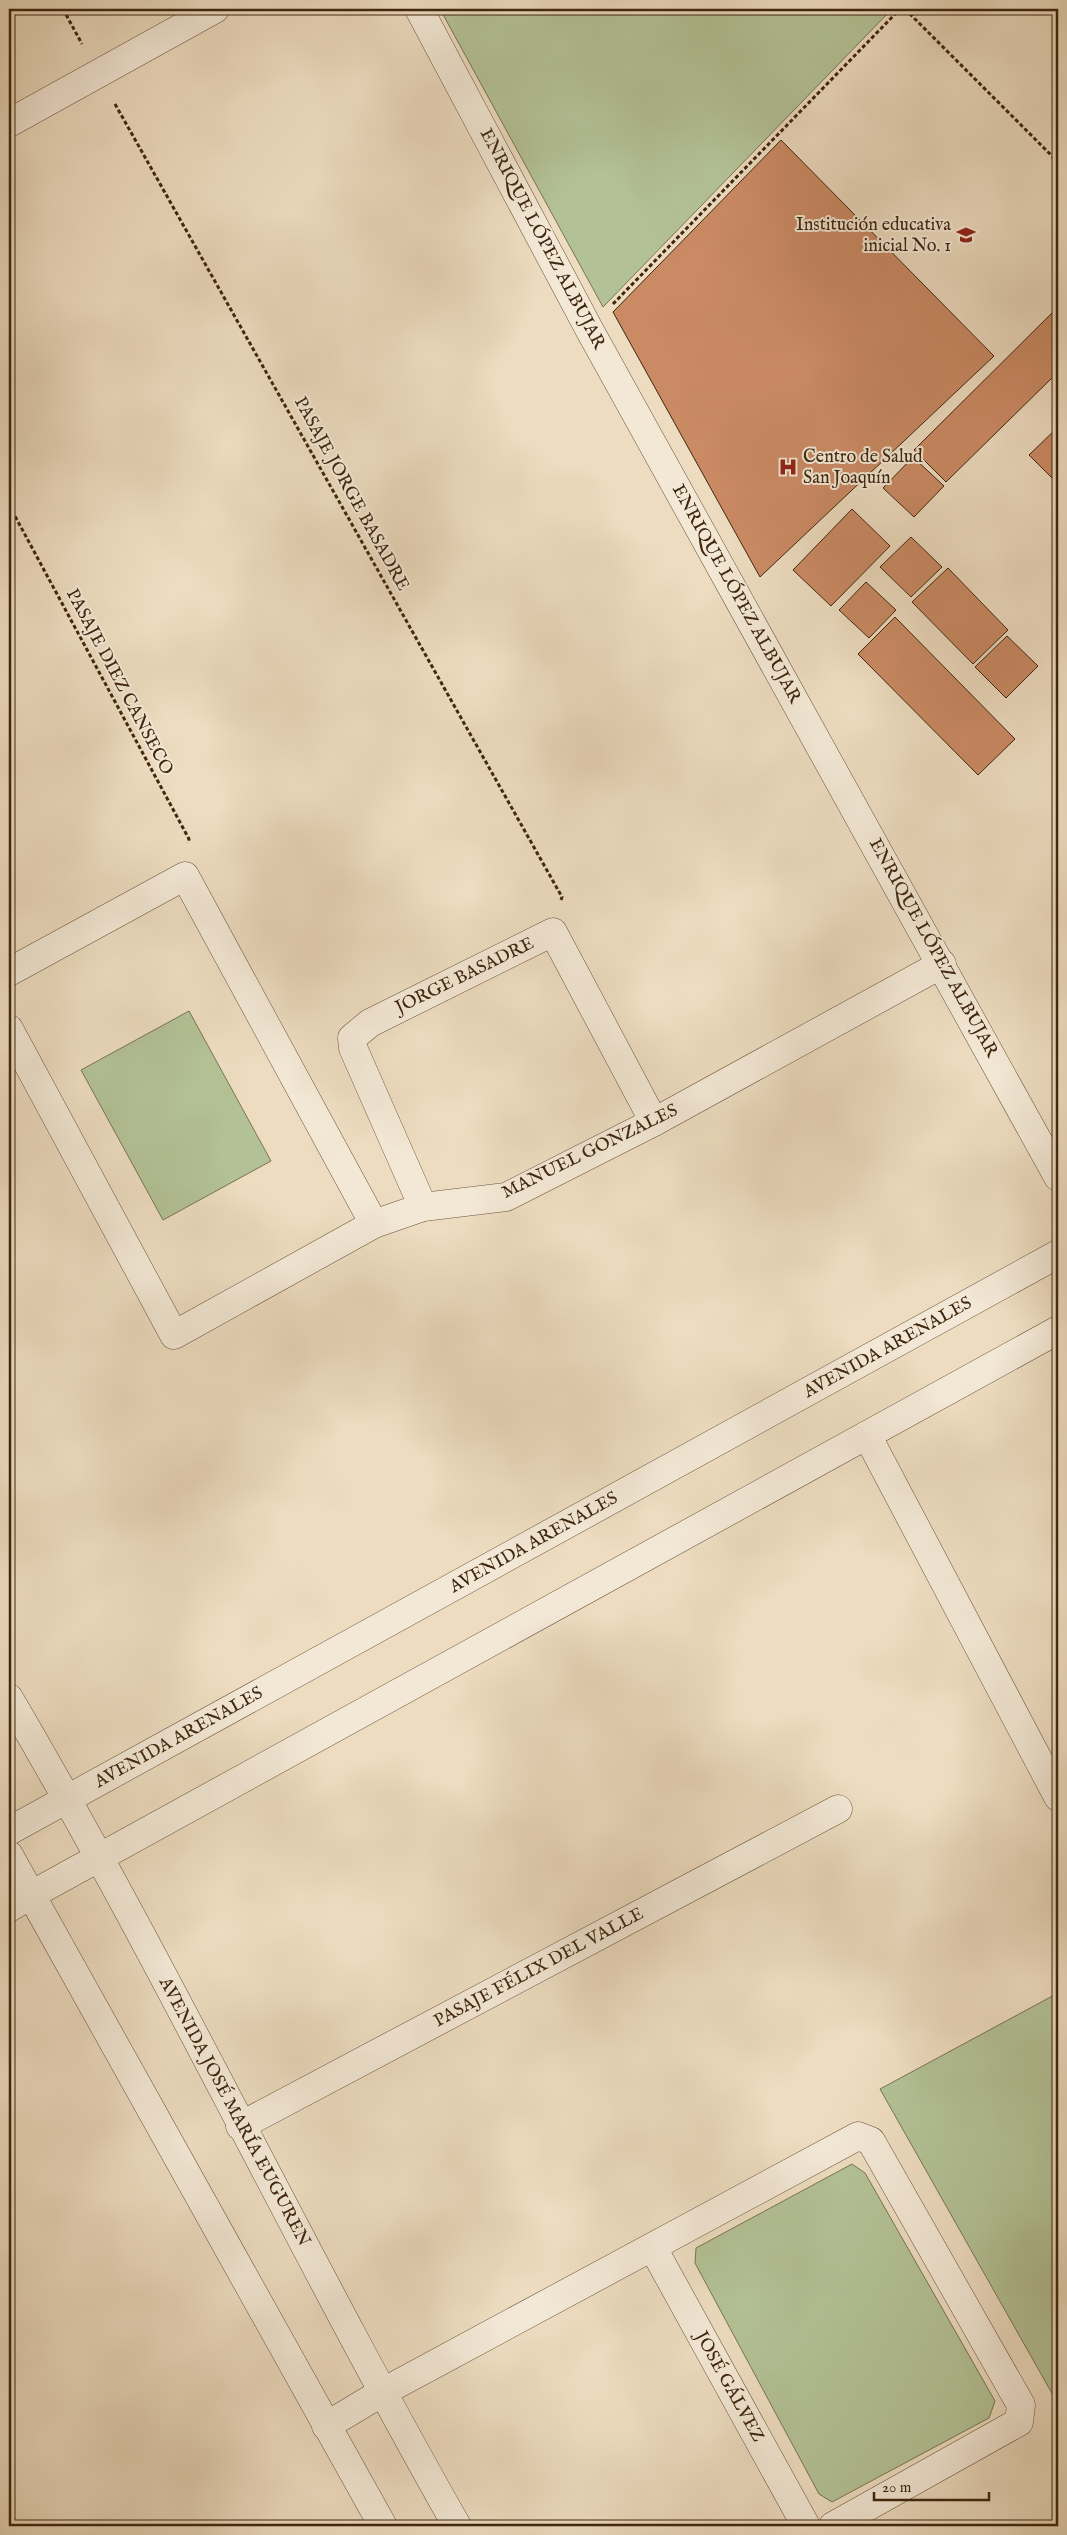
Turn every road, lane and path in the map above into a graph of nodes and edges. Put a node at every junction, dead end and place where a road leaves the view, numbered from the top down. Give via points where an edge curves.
1 (63, 9) edge
2 (215, 9) edge
3 (420, 9) edge
4 (900, 9) edge
5 (906, 9) edge
6 (98, 74) junction
7 (9, 122) edge
8 (1058, 162) edge
9 (589, 329) junction
10 (9, 506) edge
11 (185, 876) junction
12 (553, 932) junction
13 (942, 964) junction
14 (9, 972) edge
15 (9, 1029) edge
16 (654, 1122) junction
17 (1058, 1177) edge
18 (423, 1206) junction
19 (374, 1224) junction
20 (1058, 1254) edge
21 (1058, 1330) edge
22 (868, 1435) junction
23 (9, 1698) edge
24 (1058, 1797) edge
25 (68, 1799) junction
26 (838, 1809) dead end
27 (9, 1831) edge
28 (9, 1855) edge
29 (101, 1858) junction
30 (20, 1902) edge
31 (240, 2126) junction
32 (653, 2248) junction
33 (381, 2393) junction
34 (326, 2426) junction
35 (383, 2526) edge
36 (457, 2526) edge
37 (806, 2526) edge
38 (832, 2526) edge

1 - 6 path, PASAJE JORGE BASADRE
2 - 6 street
3 - 9 street, ENRIQUE LÓPEZ ALBUJAR
4 - 9 path
5 - 8 path
6 - 7 street
6 - 12 path, PASAJE JORGE BASADRE via 562,897
9 - 13 street, ENRIQUE LÓPEZ ALBUJAR
10 - 11 path, PASAJE DIEZ CANSECO via 188,839
11 - 14 street
11 - 19 street
12 - 16 street, JORGE BASADRE
12 - 18 street, JORGE BASADRE via 370,1023 352,1038 353,1048
13 - 16 street, MANUEL GONZALES
13 - 17 street, ENRIQUE LÓPEZ ALBUJAR
15 - 19 street, MANUEL GONZALES via 174,1334
16 - 18 street, MANUEL GONZALES via 506,1197
18 - 19 street, MANUEL GONZALES
20 - 25 street, AVENIDA ARENALES
21 - 22 street
22 - 24 street
22 - 29 street
23 - 25 street, AVENIDA JOSÉ MARÍA EUGUREN
25 - 27 street, AVENIDA ARENALES
25 - 29 street, AVENIDA JOSÉ MARÍA EUGUREN
26 - 31 street, PASAJE FÉLIX DEL VALLE
28 - 30 street
29 - 30 street
29 - 31 street, AVENIDA JOSÉ MARÍA EUGUREN
30 - 34 street
31 - 33 street, AVENIDA JOSÉ MARÍA EUGUREN
32 - 33 street
32 - 37 street, JOSÉ GÁLVEZ
32 - 38 street via 858,2136 871,2141 1021,2405 1019,2422
33 - 34 street
33 - 36 street, AVENIDA JOSÉ MARÍA EUGUREN
34 - 35 street

